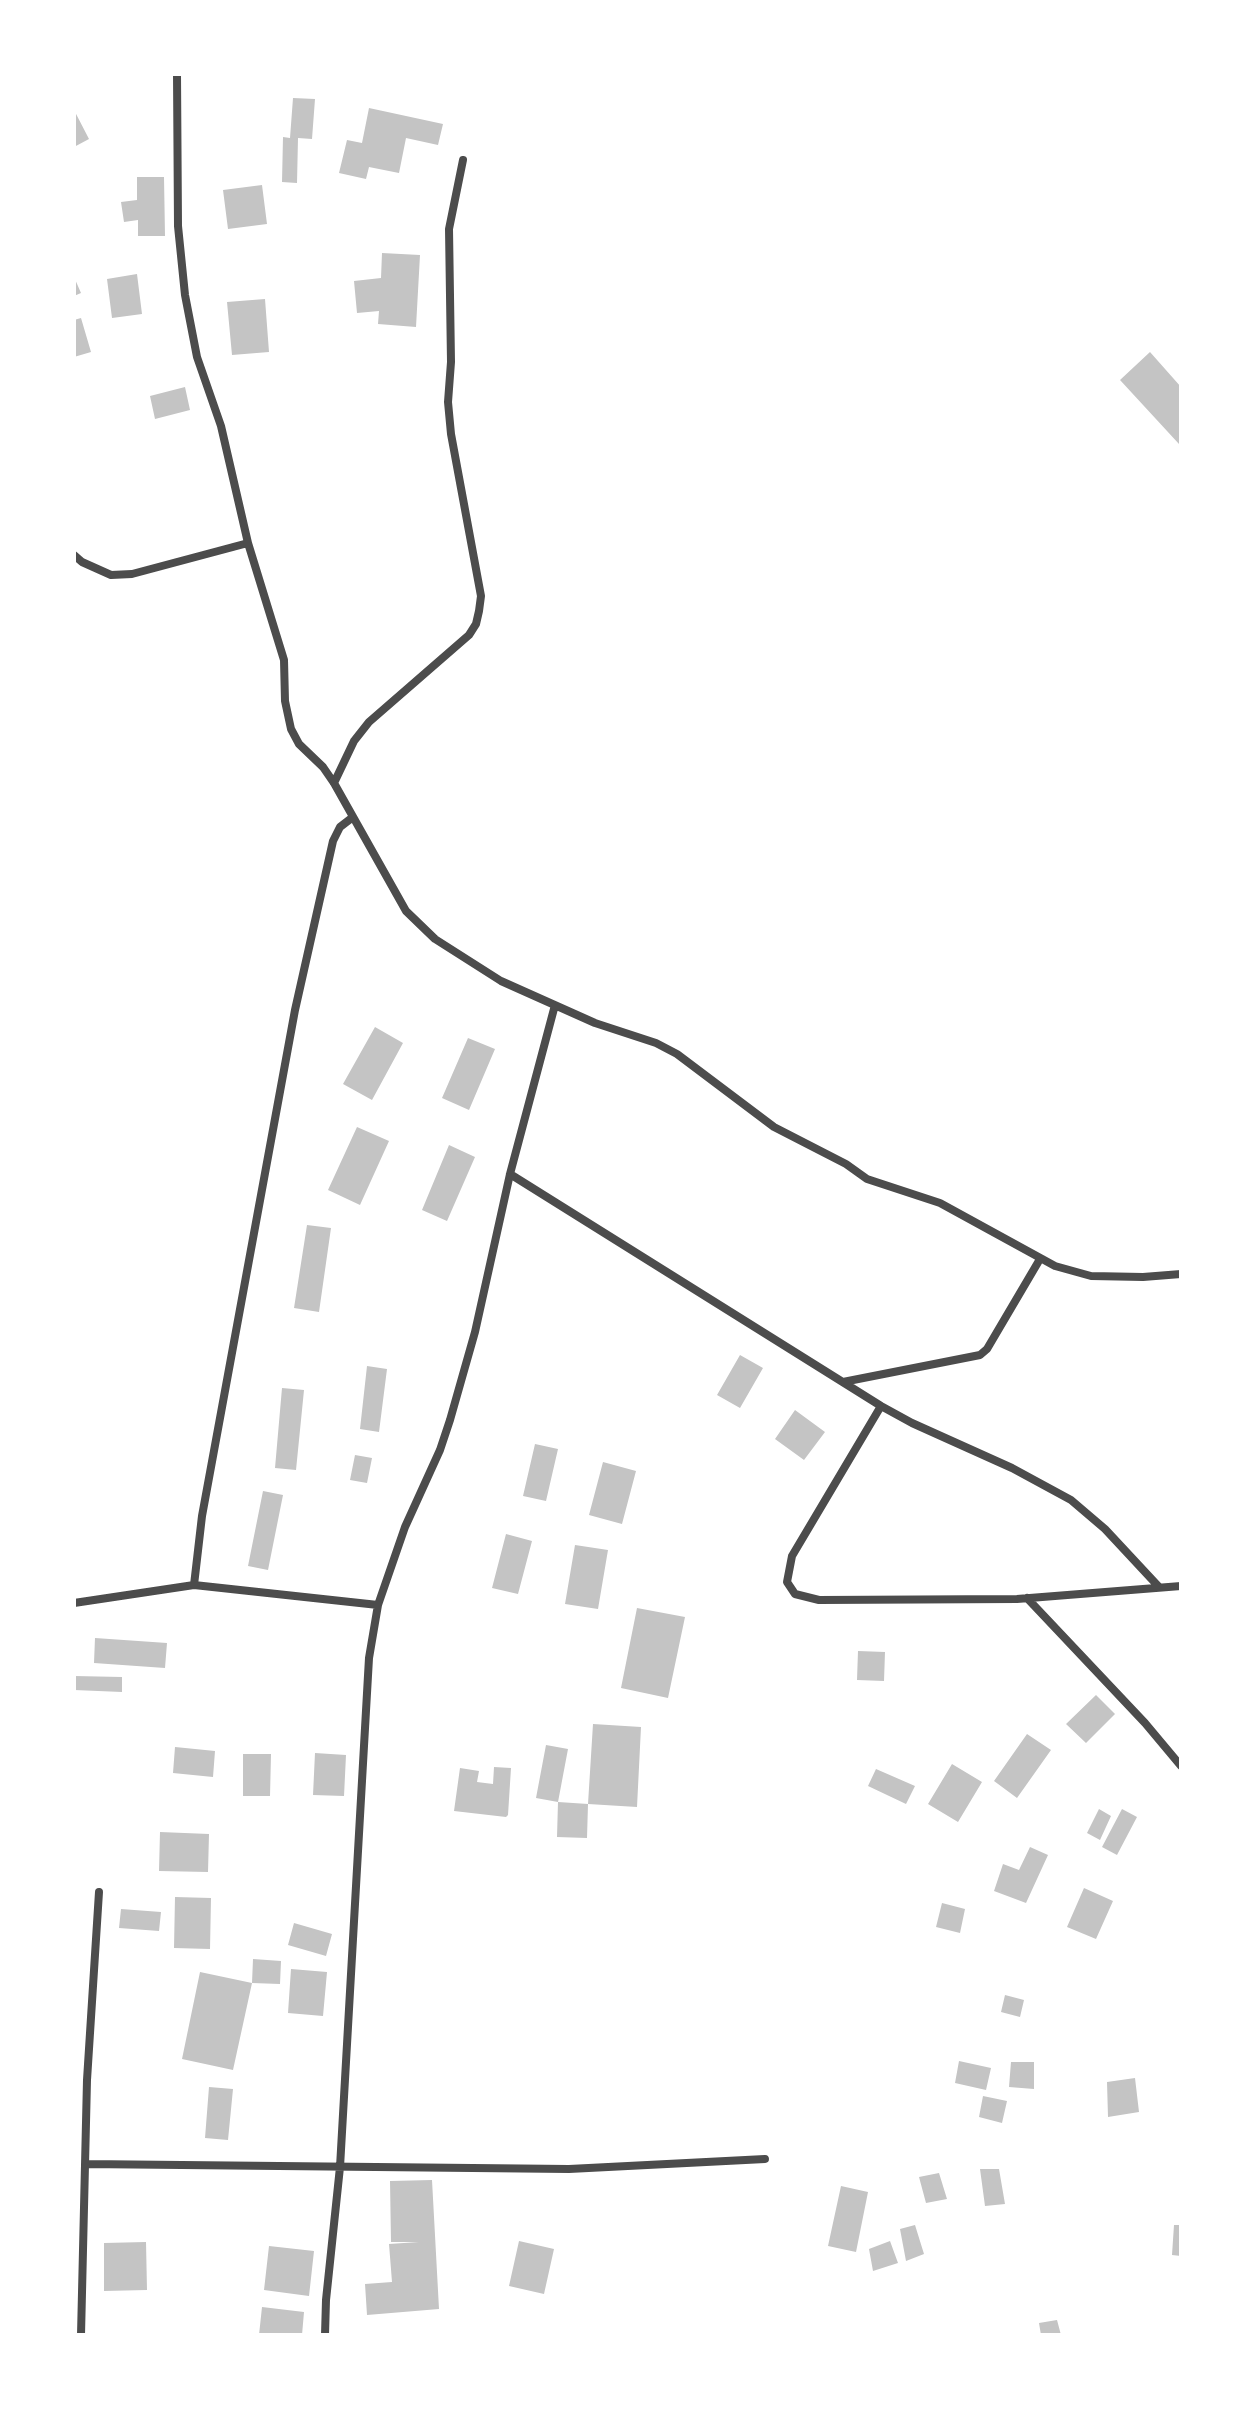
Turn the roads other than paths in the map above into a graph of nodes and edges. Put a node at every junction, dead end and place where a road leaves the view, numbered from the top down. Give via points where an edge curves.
1 (177, 74) edge
2 (463, 160) dead end
3 (248, 543) junction
4 (74, 555) edge
5 (334, 783) junction
6 (353, 817) junction
7 (555, 1005) junction
8 (510, 1174) junction
9 (1040, 1259) junction
10 (1181, 1274) edge
11 (843, 1382) junction
12 (881, 1406) junction
13 (194, 1585) junction
14 (1181, 1586) edge
15 (1159, 1587) junction
16 (1027, 1598) junction
17 (74, 1603) edge
18 (378, 1605) junction
19 (1181, 1766) edge
20 (99, 1892) dead end
21 (765, 2159) dead end
22 (85, 2164) junction
23 (340, 2167) junction
24 (81, 2335) edge
25 (325, 2335) edge

1 - 3 street via 178,226 185,295
2 - 5 street via 449,237 448,402 481,596 479,611 469,635 369,722
3 - 4 street via 132,574 111,575
3 - 5 street via 284,660 291,729
5 - 6 street
6 - 7 street via 419,926 501,981
6 - 13 street via 333,841 295,1010
7 - 8 street
7 - 9 street via 656,1043 796,1140 867,1179 940,1203
8 - 11 street
8 - 18 street via 450,1420
9 - 10 street via 1091,1276
9 - 11 street via 980,1355
11 - 12 street
12 - 15 street via 1071,1500
12 - 16 street via 792,1556 787,1582 795,1594 819,1600
13 - 17 street
13 - 18 street
14 - 15 street
15 - 16 street
16 - 19 street
18 - 23 street via 369,1658
20 - 22 street
21 - 23 street via 569,2169
22 - 23 street
22 - 24 street
23 - 25 street

